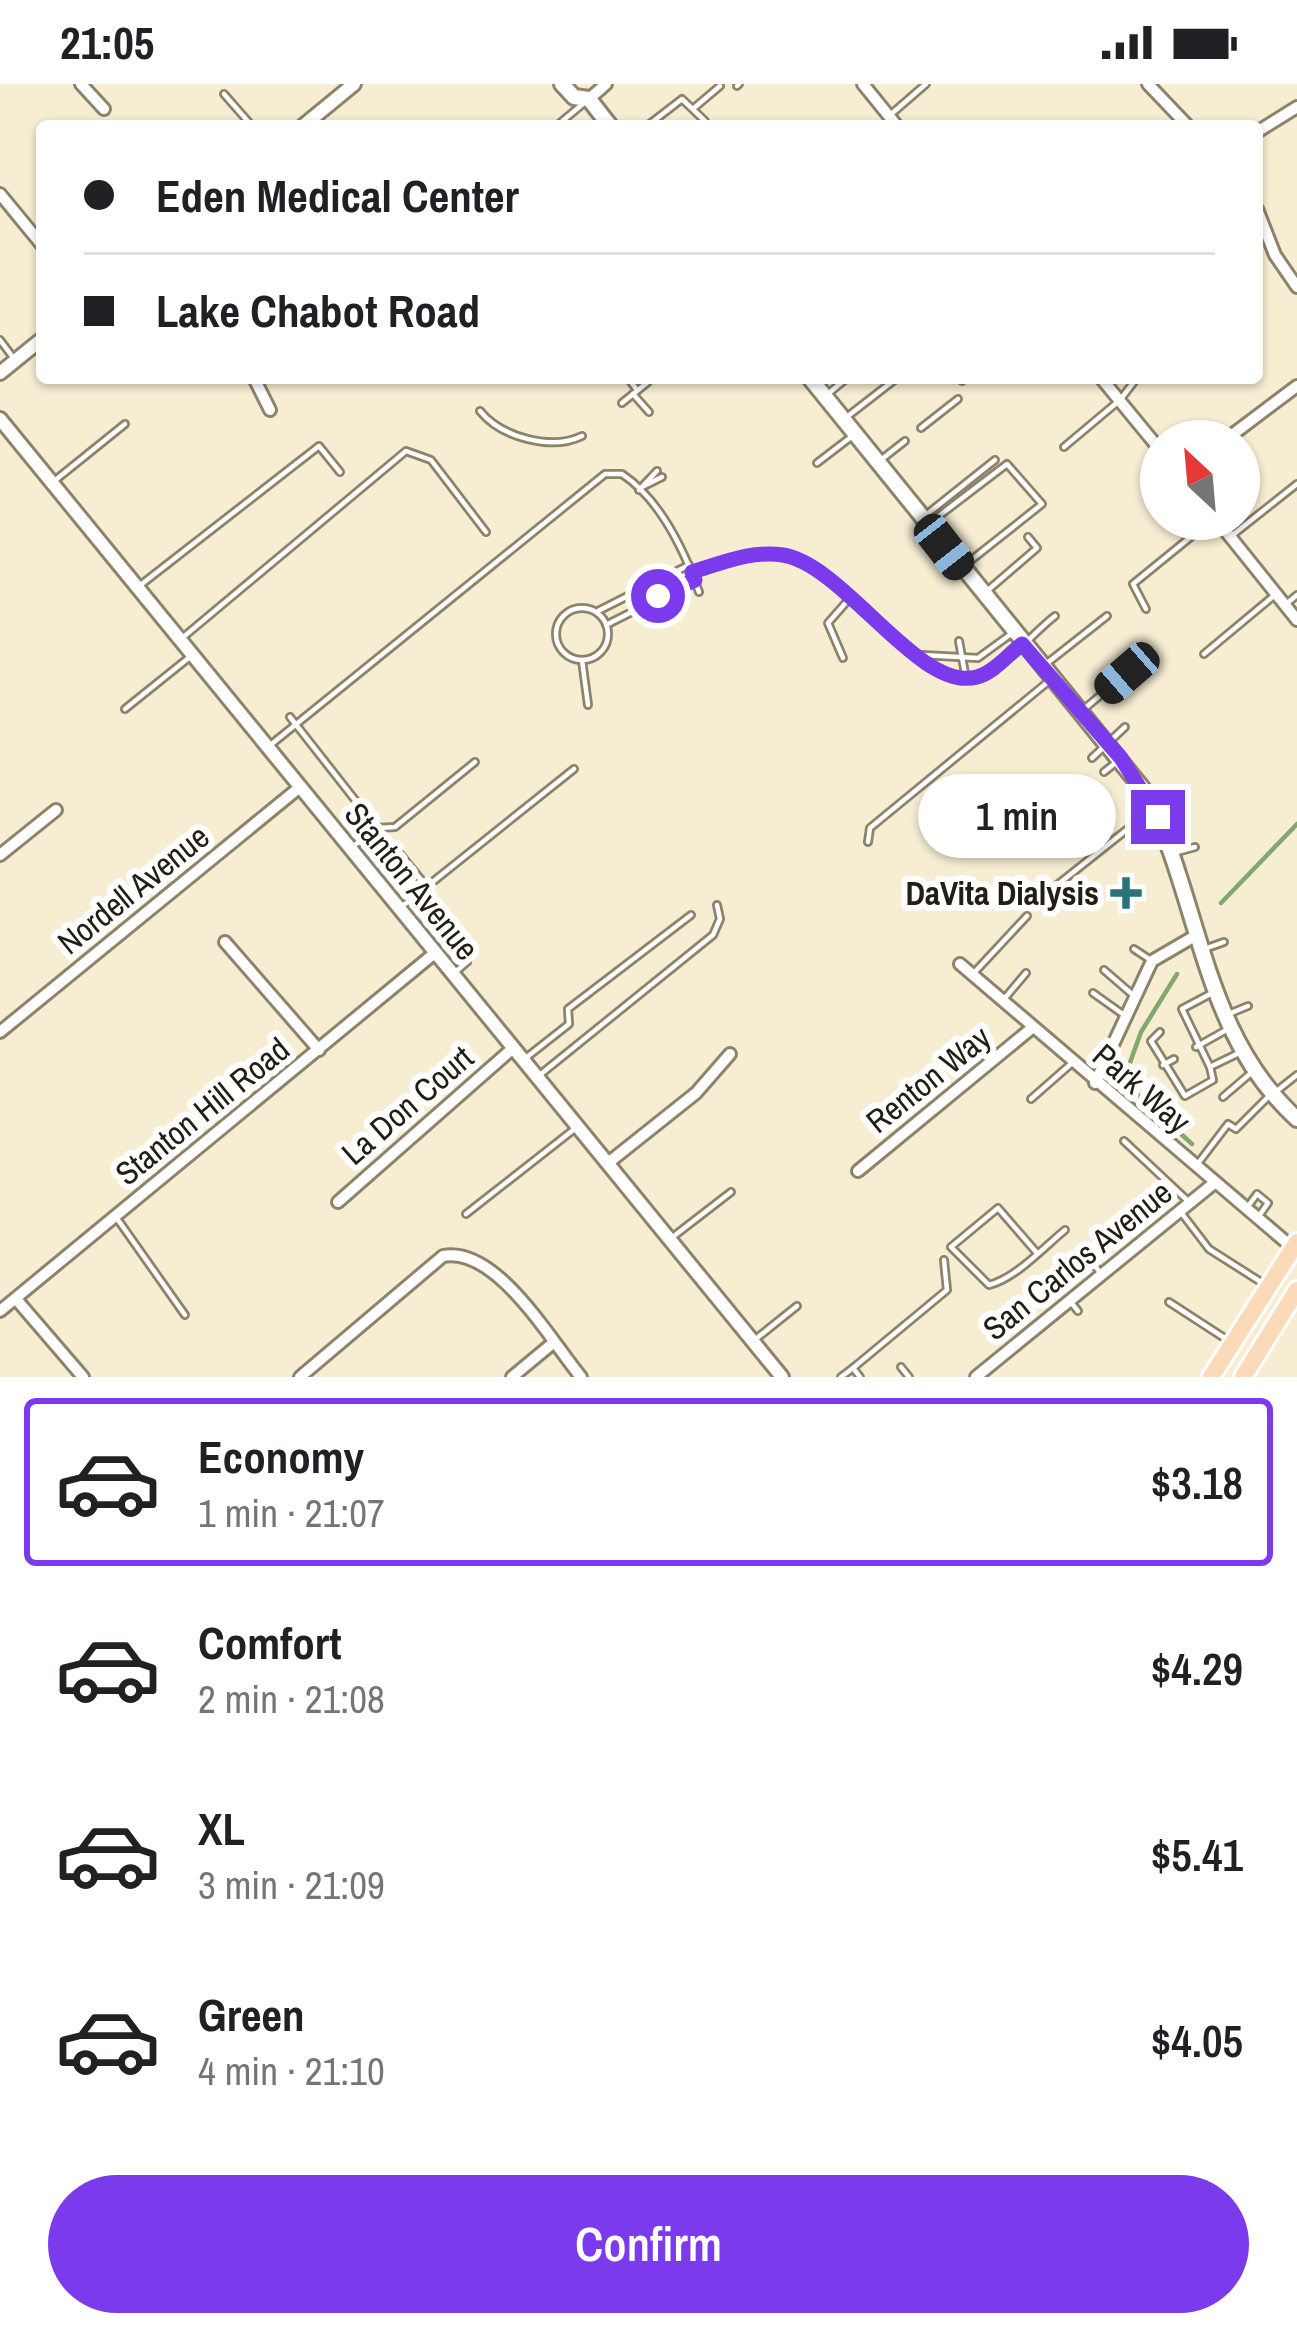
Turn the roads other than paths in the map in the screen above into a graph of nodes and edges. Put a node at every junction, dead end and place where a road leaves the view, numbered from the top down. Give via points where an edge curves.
1 (81, 84) edge
2 (354, 84) edge
3 (562, 84) edge
4 (606, 84) edge
5 (863, 84) edge
6 (926, 84) edge
7 (1148, 84) edge
8 (720, 86) edge
9 (589, 92) edge
10 (224, 94) dead end
11 (1297, 107) edge
12 (694, 108) junction
13 (104, 110) dead end
14 (246, 120) edge
15 (310, 120) edge
16 (563, 120) edge
17 (606, 120) edge
18 (655, 120) edge
19 (704, 120) edge
20 (892, 120) edge
21 (894, 120) edge
22 (1182, 120) edge
23 (1263, 128) edge
24 (0, 194) edge
25 (1263, 224) edge
26 (36, 238) edge
27 (1297, 287) edge
28 (0, 340) edge
29 (36, 344) edge
30 (16, 360) junction
31 (0, 373) edge
32 (257, 384) edge
33 (631, 384) edge
34 (645, 384) edge
35 (815, 384) edge
36 (840, 384) edge
37 (889, 384) edge
38 (1106, 384) edge
39 (1132, 384) edge
40 (1297, 386) edge
41 (635, 392) junction
42 (824, 396) junction
43 (958, 399) dead end
44 (1120, 400) junction
45 (622, 403) dead end
46 (270, 410) dead end
47 (480, 411) dead end
48 (649, 412) dead end
49 (0, 419) edge
50 (843, 420) junction
51 (1252, 420) edge
52 (125, 424) dead end
53 (528, 424) dead end
54 (1140, 425) edge
55 (921, 428) dead end
56 (855, 434) junction
57 (582, 436) dead end
58 (526, 437) junction
59 (905, 441) dead end
60 (1064, 447) dead end
61 (995, 460) dead end
62 (817, 463) dead end
63 (877, 463) junction
64 (340, 472) dead end
65 (660, 474) dead end
66 (53, 482) junction
67 (1297, 484) edge
68 (642, 488) junction
69 (1260, 513) edge
70 (924, 522) junction
71 (486, 532) dead end
72 (1028, 537) dead end
73 (1186, 540) edge
74 (1232, 540) edge
75 (691, 568) junction
76 (961, 568) junction
77 (695, 580) junction
78 (138, 587) junction
79 (699, 592) dead end
80 (1276, 594) junction
81 (982, 595) junction
82 (1297, 595) edge
83 (851, 597) junction
84 (1285, 605) junction
85 (1146, 609) dead end
86 (596, 612) junction
87 (1055, 616) dead end
88 (1107, 616) dead end
89 (1297, 620) edge
90 (606, 625) junction
91 (1017, 638) junction
92 (181, 639) junction
93 (959, 641) dead end
94 (193, 654) junction
95 (916, 654) junction
96 (1204, 654) dead end
97 (843, 658) dead end
98 (582, 660) junction
99 (963, 660) junction
100 (1127, 673) dead end
101 (1047, 674) junction
102 (966, 679) junction
103 (588, 705) dead end
104 (125, 709) dead end
105 (1079, 712) junction
106 (290, 717) dead end
107 (296, 725) junction
108 (1125, 727) dead end
109 (1108, 744) junction
110 (268, 747) junction
111 (1092, 758) dead end
112 (1121, 758) junction
113 (475, 762) dead end
114 (574, 770) dead end
115 (1104, 772) dead end
116 (301, 787) junction
117 (56, 809) dead end
118 (1154, 809) junction
119 (377, 828) junction
120 (868, 842) dead end
121 (1195, 847) dead end
122 (351, 848) junction
123 (395, 848) dead end
124 (1172, 854) junction
125 (0, 855) edge
126 (427, 887) junction
127 (1042, 897) dead end
128 (716, 905) dead end
129 (400, 908) junction
130 (691, 915) dead end
131 (1027, 916) dead end
132 (225, 942) dead end
133 (1224, 942) dead end
134 (1197, 944) junction
135 (1134, 950) dead end
136 (436, 952) junction
137 (1152, 961) junction
138 (467, 962) dead end
139 (960, 964) dead end
140 (1104, 970) dead end
141 (1026, 973) dead end
142 (453, 974) junction
143 (972, 976) junction
144 (1214, 992) junction
145 (1093, 993) dead end
146 (1133, 995) junction
147 (1002, 1003) junction
148 (1248, 1006) dead end
149 (1182, 1009) junction
150 (1124, 1015) junction
151 (1176, 1016) dead end
152 (1227, 1022) junction
153 (1032, 1028) junction
154 (0, 1032) edge
155 (1160, 1032) dead end
156 (1199, 1045) junction
157 (512, 1049) junction
158 (319, 1050) junction
159 (1243, 1051) junction
160 (730, 1054) dead end
161 (1174, 1059) dead end
162 (523, 1061) junction
163 (1072, 1063) junction
164 (1163, 1065) junction
165 (1210, 1066) junction
166 (1256, 1070) junction
167 (1297, 1075) edge
168 (537, 1078) junction
169 (1095, 1083) junction
170 (1273, 1093) junction
171 (1223, 1096) dead end
172 (1031, 1100) dead end
173 (1297, 1119) edge
174 (577, 1126) junction
175 (1124, 1141) dead end
176 (608, 1163) junction
177 (1194, 1168) junction
178 (858, 1171) dead end
179 (1213, 1184) junction
180 (730, 1192) dead end
181 (338, 1202) dead end
182 (1235, 1208) junction
183 (466, 1214) dead end
184 (1178, 1214) junction
185 (116, 1217) junction
186 (1255, 1220) junction
187 (1065, 1230) dead end
188 (669, 1239) junction
189 (1295, 1245) edge
190 (1037, 1253) junction
191 (944, 1260) dead end
192 (1268, 1287) junction
193 (1297, 1290) edge
194 (16, 1299) junction
195 (1168, 1302) dead end
196 (796, 1306) dead end
197 (0, 1311) edge
198 (1291, 1311) edge
199 (185, 1315) dead end
200 (1226, 1339) junction
201 (752, 1341) junction
202 (553, 1343) junction
203 (901, 1367) dead end
204 (853, 1368) junction
205 (982, 1375) edge
206 (1247, 1375) edge
207 (82, 1377) edge
208 (300, 1377) edge
209 (512, 1377) edge
210 (581, 1377) edge
211 (782, 1377) edge
212 (841, 1377) edge
213 (860, 1377) edge
214 (909, 1377) edge
215 (1211, 1377) edge

1 - 13 street
2 - 15 street
3 - 9 main road via 574,97
4 - 9 street
5 - 20 street
6 - 21 lane
7 - 22 street
8 - 12 lane
9 - 16 lane
9 - 17 main road
10 - 14 lane
11 - 23 street
12 - 18 lane via 682,99
12 - 19 lane
24 - 26 street
25 - 27 street
28 - 30 lane
29 - 30 street
30 - 31 street
32 - 46 street
33 - 41 lane
34 - 41 lane
35 - 42 main road
36 - 42 lane
37 - 50 lane
38 - 44 street
39 - 44 lane
40 - 51 street
41 - 45 lane
41 - 48 lane
42 - 50 main road
43 - 55 lane
44 - 54 street
44 - 60 lane
47 - 58 lane via 498,431
49 - 66 street, Stanton Avenue
50 - 56 main road
52 - 66 lane
53 - 58 lane
56 - 62 lane
56 - 63 main road
57 - 58 lane
59 - 63 lane
61 - 70 lane
63 - 70 main road
64 - 78 lane via 319,446
65 - 68 lane
66 - 78 street, Stanton Avenue
67 - 69 lane
68 - 75 lane
68 - 107 lane via 622,475 600,477
70 - 76 main road
70 - 76 lane via 1007,464 1042,504
71 - 92 lane via 431,460 406,452
72 - 81 lane via 1037,548
73 - 85 lane via 1133,584
74 - 80 street
75 - 77 lane
75 - 83 lane via 784,555 809,562
75 - 86 lane via 655,578
76 - 81 main road
77 - 79 lane
77 - 90 lane
78 - 92 street, Stanton Avenue
80 - 84 street
80 - 96 lane
81 - 91 main road
82 - 84 lane
83 - 95 lane
83 - 97 lane via 828,623
84 - 89 street
86 - 90 lane
86 - 98 lane via 578,608 557,627 565,653
87 - 91 lane
88 - 101 lane
90 - 98 lane via 603,648
91 - 99 lane
91 - 101 main road
91 - 102 lane via 985,674
92 - 94 street, Stanton Avenue
93 - 99 lane
94 - 104 lane
94 - 110 street, Stanton Avenue
95 - 99 lane
95 - 102 lane
98 - 103 lane
99 - 102 lane
100 - 105 lane
101 - 105 main road
101 - 120 lane via 870,828
105 - 109 main road
106 - 107 lane
107 - 110 lane
107 - 119 lane
108 - 109 lane
109 - 111 lane
109 - 112 main road
110 - 116 street, Stanton Avenue
112 - 115 lane
112 - 118 main road
113 - 119 lane via 395,827
114 - 126 lane
116 - 122 street, Stanton Avenue
116 - 154 street, Nordell Avenue
117 - 125 street
118 - 124 main road
118 - 127 lane
119 - 122 lane
121 - 124 lane
122 - 129 street, Stanton Avenue
123 - 126 lane
124 - 134 main road
126 - 129 lane
128 - 168 lane via 721,919 713,935
129 - 136 street, Stanton Avenue
130 - 162 lane via 568,1009 568,1024
131 - 143 lane
132 - 158 street
133 - 134 lane
134 - 137 street
134 - 144 main road
135 - 137 lane
136 - 142 street, Stanton Avenue
136 - 158 street, Stanton Hill Road
137 - 146 street
138 - 142 lane
139 - 143 street, Park Way
140 - 146 lane
141 - 147 lane
142 - 157 street, Stanton Avenue
143 - 147 street, Park Way
144 - 149 lane
144 - 152 main road
145 - 150 lane
146 - 150 street
147 - 153 street, Park Way
148 - 152 lane
149 - 151 lane
149 - 156 lane
150 - 169 street
152 - 156 lane
152 - 159 main road
153 - 163 street, Park Way
153 - 178 street, Renton Way
155 - 164 lane via 1151,1041
156 - 165 lane
157 - 162 street, Stanton Avenue
157 - 181 street, La Don Court
158 - 185 street, Stanton Hill Road
159 - 165 lane
159 - 166 main road
160 - 176 street via 696,1093
161 - 164 lane
162 - 168 street, Stanton Avenue
163 - 169 street, Park Way
163 - 172 lane
164 - 165 lane via 1185,1096 1213,1080
166 - 170 main road
166 - 171 lane
167 - 170 lane
168 - 174 street, Stanton Avenue
169 - 177 street, Park Way
170 - 173 main road
170 - 177 lane via 1235,1130 1228,1124
174 - 176 street, Stanton Avenue
174 - 183 lane
175 - 184 lane
176 - 188 street, Stanton Avenue
177 - 179 street, Park Way
179 - 182 street, Park Way
179 - 184 street, San Carlos Avenue
180 - 188 lane
182 - 186 street, Park Way
182 - 186 lane via 1257,1194 1268,1204
184 - 192 lane via 1209,1249
184 - 205 street, San Carlos Avenue via 1131,1256 1097,1269 1087,1294
185 - 194 street, Stanton Hill Road
185 - 199 lane
186 - 189 street, Park Way
187 - 190 lane
188 - 201 street, Stanton Avenue
189 - 192 main road
190 - 190 lane via 989,1285 952,1247 998,1208
191 - 204 lane via 947,1290
192 - 200 main road
193 - 198 main road
194 - 197 street, Stanton Hill Road
194 - 207 street
195 - 200 lane
196 - 201 lane
198 - 206 main road
200 - 215 main road
201 - 211 street, Stanton Avenue
202 - 208 street via 487,1263 465,1252 443,1256
202 - 209 street
202 - 210 street
203 - 214 lane
204 - 212 lane
204 - 213 lane

